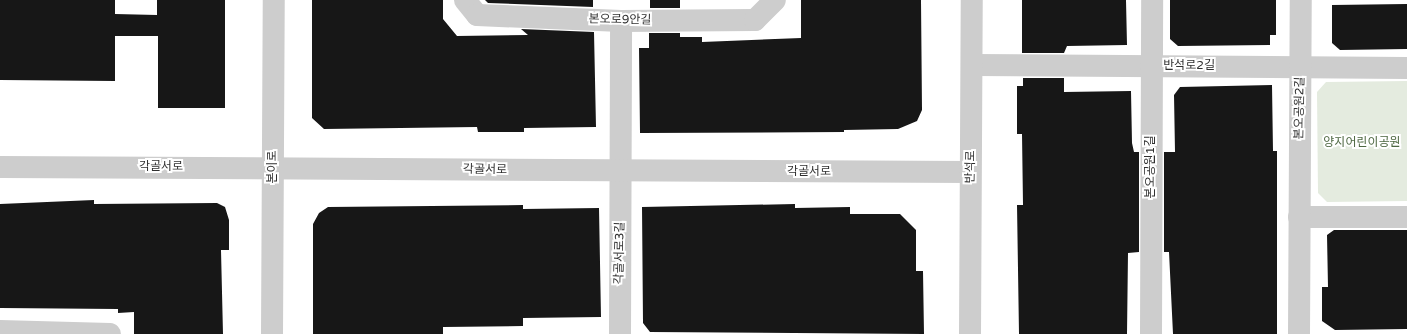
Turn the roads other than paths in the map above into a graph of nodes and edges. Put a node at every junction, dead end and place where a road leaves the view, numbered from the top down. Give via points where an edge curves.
1 (274, 0) edge
2 (465, 0) edge
3 (775, 0) edge
4 (972, 0) edge
5 (1152, 0) edge
6 (1301, 0) edge
7 (621, 21) junction
8 (972, 65) junction
9 (1151, 66) junction
10 (1300, 66) junction
11 (1407, 68) edge
12 (0, 166) edge
13 (273, 168) junction
14 (621, 172) junction
15 (970, 172) junction
16 (1299, 217) junction
17 (1407, 217) edge
18 (0, 331) edge
19 (110, 334) edge
20 (272, 334) edge
21 (620, 334) edge
22 (970, 334) edge
23 (1151, 334) edge
24 (1299, 334) edge

1 - 13 street, 본이로
2 - 7 street, 본오로9안길 via 477,15
3 - 7 street, 본오로9안길 via 755,20
4 - 8 street, 반석로
5 - 9 street, 본오공원1길
6 - 10 street, 본오공원2길
7 - 14 street, 각골서로3길
8 - 9 street, 반석로2길
8 - 15 street, 반석로
9 - 10 street, 반석로2길
9 - 23 street, 본오공원1길
10 - 11 street, 반석로2길
10 - 16 street, 본오공원2길
12 - 13 street, 각골서로
13 - 14 street, 각골서로
13 - 20 street, 본이로
14 - 15 street, 각골서로
14 - 21 street, 각골서로3길
15 - 22 street, 반석로
16 - 17 street
16 - 24 street, 본오공원2길
18 - 19 street

